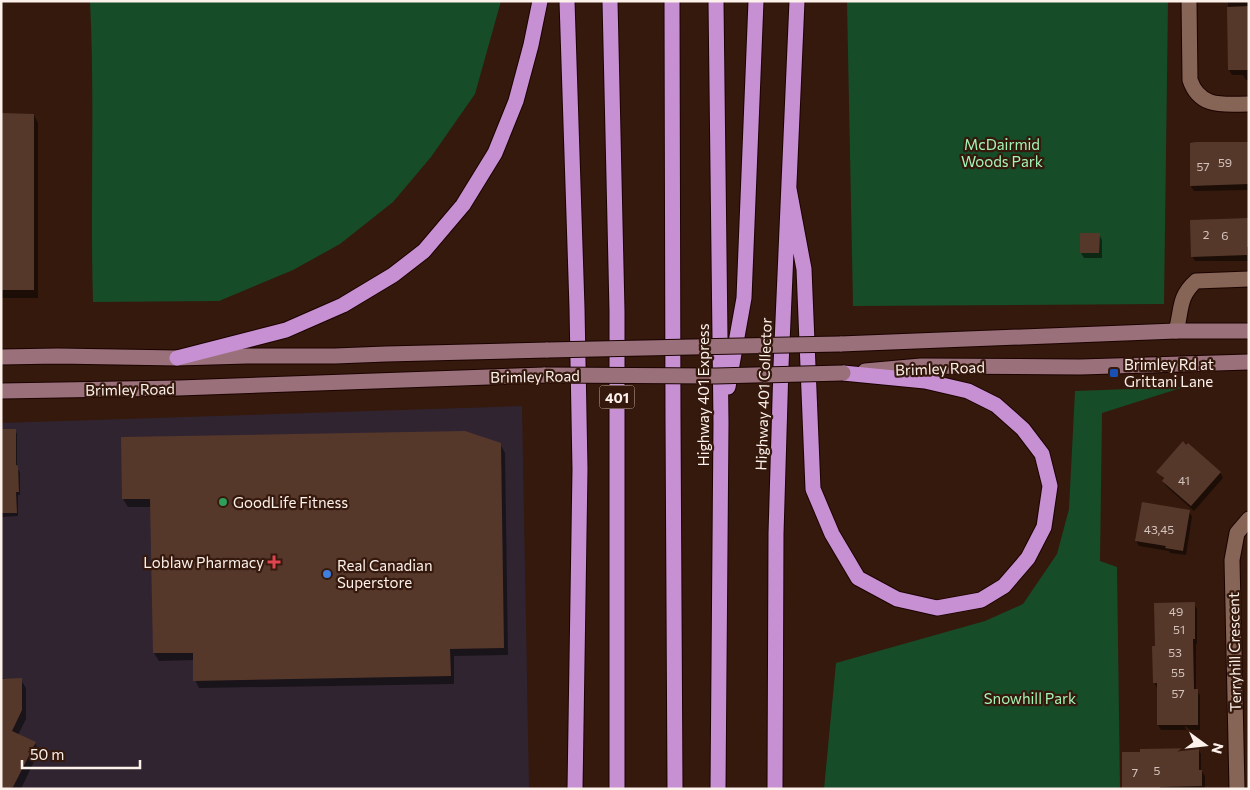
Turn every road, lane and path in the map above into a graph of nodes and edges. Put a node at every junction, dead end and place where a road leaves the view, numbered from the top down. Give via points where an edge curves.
1 (540, 1) edge
2 (567, 1) edge
3 (610, 1) edge
4 (672, 1) edge
5 (716, 1) edge
6 (756, 1) edge
7 (797, 1) edge
8 (1190, 1) edge
9 (1249, 104) edge
10 (790, 189) junction
11 (1249, 279) edge
12 (1176, 331) junction
13 (1249, 331) edge
14 (1, 357) edge
15 (177, 358) junction
16 (1249, 362) edge
17 (843, 373) junction
18 (1, 391) edge
19 (721, 423) junction
20 (1249, 519) edge
21 (575, 789) edge
22 (617, 789) edge
23 (675, 789) edge
24 (718, 789) edge
25 (775, 789) edge
26 (1236, 789) edge

1 - 15 highway via 516,101 496,153 463,205 424,251 393,275 343,305 294,327
2 - 21 highway via 580,468
3 - 22 highway, 401 via 617,311
4 - 23 highway, Highway 401 Express
5 - 19 highway, Highway 401 Express
6 - 19 highway via 744,298
7 - 10 highway, Highway 401 Collector
8 - 9 street via 1192,86 1201,98 1214,104
10 - 17 highway via 804,269 813,489 832,534 858,578 897,599 937,608 981,600 1004,586 1028,558 1044,527 1050,486 1042,454 1023,429 996,405 968,390 925,381
10 - 25 highway, Highway 401 Collector via 776,534
11 - 12 street via 1196,281 1183,298
12 - 13 main road, Brimley Road
12 - 15 main road, Brimley Road, bridge via 840,344
14 - 15 main road, Brimley Road
16 - 17 main road, Brimley Road via 1080,367 921,366
17 - 18 main road, Brimley Road, bridge via 545,375
19 - 24 highway, Highway 401 Express
20 - 26 street, Terryhill Crescent via 1237,533 1232,560

